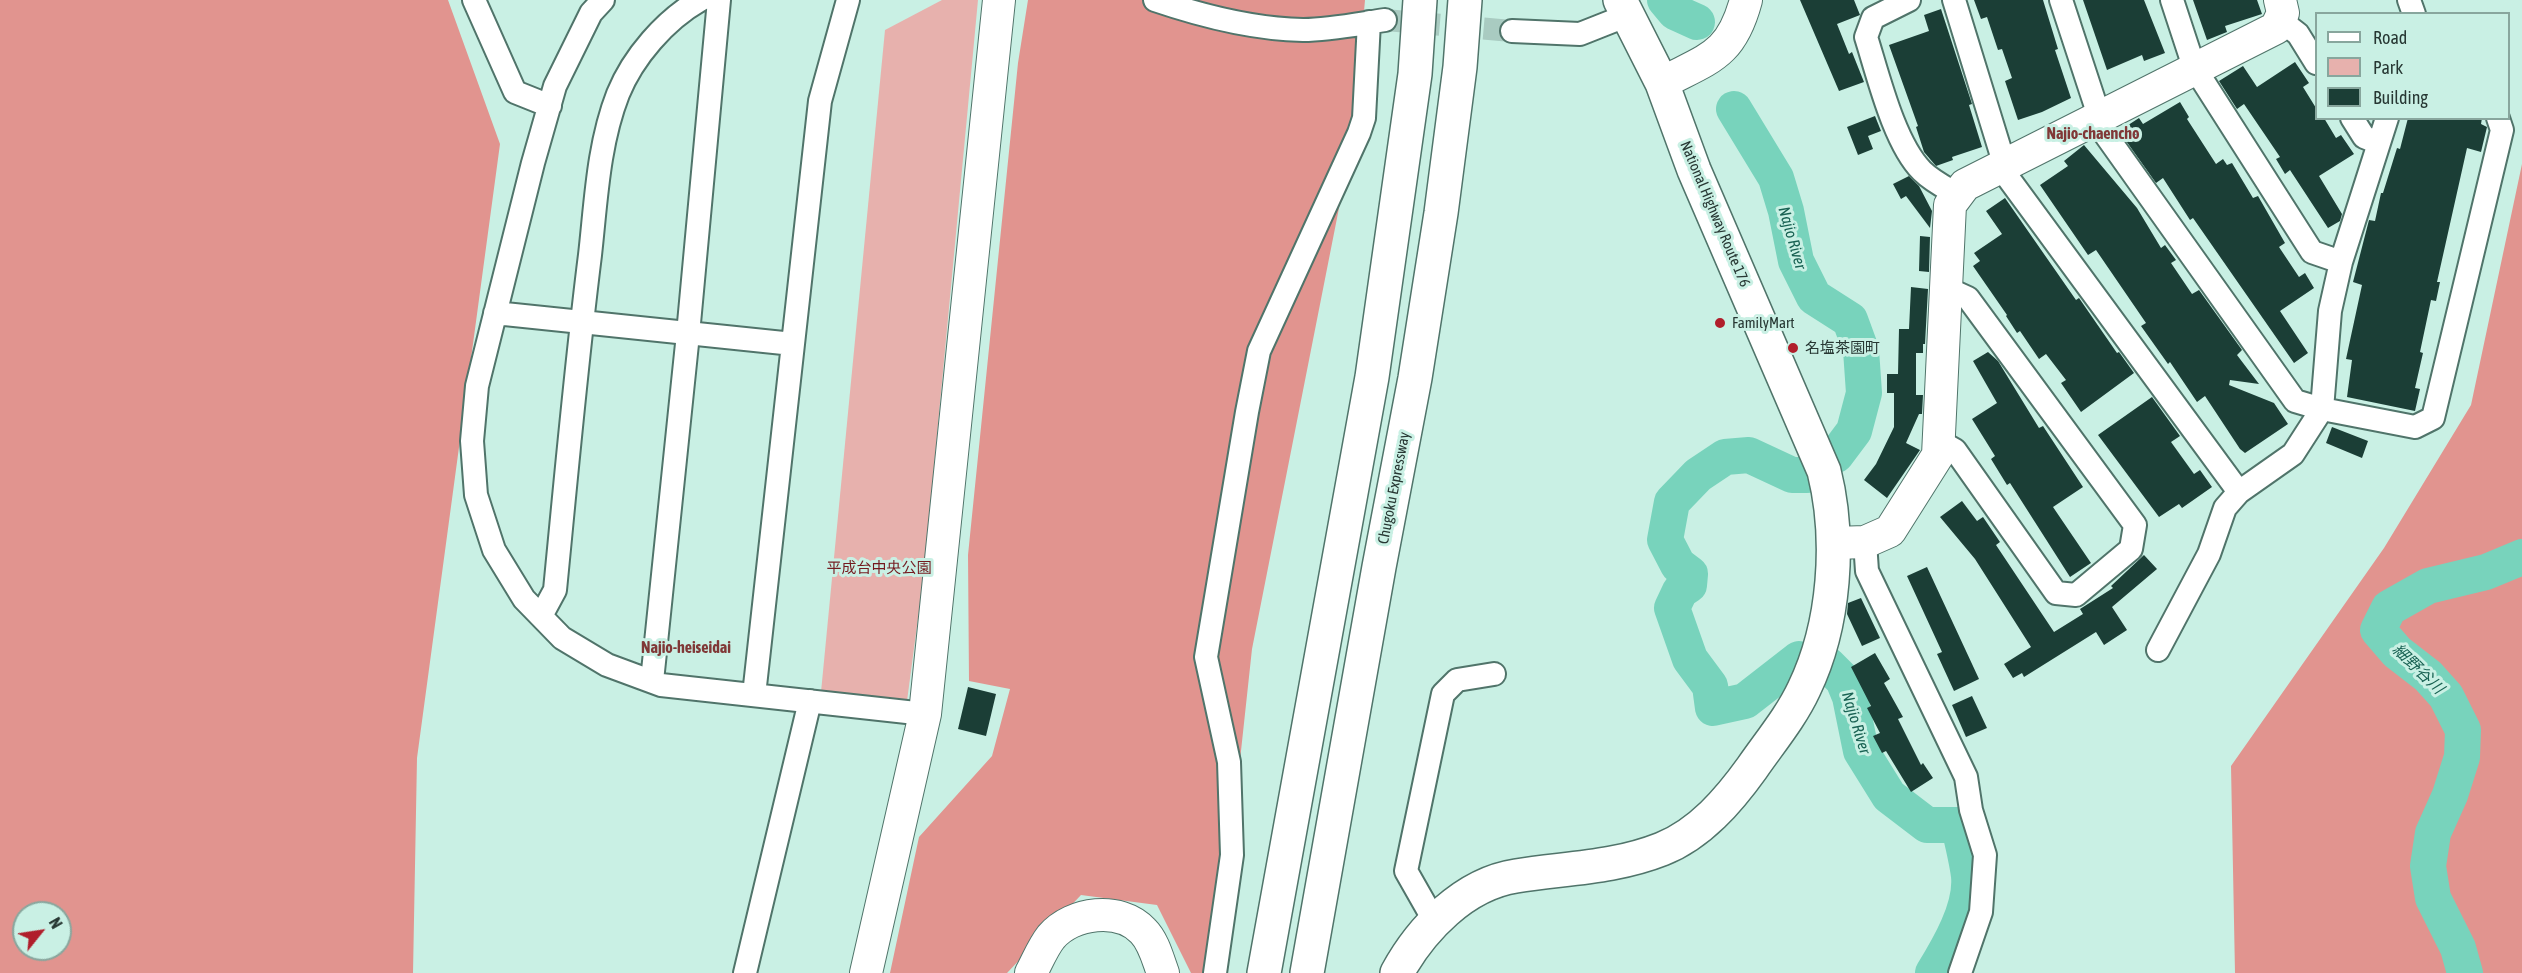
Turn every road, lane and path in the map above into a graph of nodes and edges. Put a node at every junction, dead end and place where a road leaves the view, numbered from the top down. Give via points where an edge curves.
1 (474, 0) edge
2 (603, 0) edge
3 (700, 0) edge
4 (719, 0) edge
5 (848, 0) edge
6 (999, 0) edge
7 (1155, 0) edge
8 (1420, 0) edge
9 (1465, 0) edge
10 (1746, 0) edge
11 (1909, 0) edge
12 (1954, 0) edge
13 (2061, 0) edge
14 (2172, 0) edge
15 (1624, 8) edge
16 (2280, 10) edge
17 (1512, 31) tunnel mouth
18 (2315, 61) edge
19 (2194, 67) junction
20 (1662, 83) junction
21 (550, 106) junction
22 (2099, 117) junction
23 (2353, 120) edge
24 (2386, 120) edge
25 (2499, 120) edge
26 (2379, 143) junction
27 (2005, 164) junction
28 (1958, 195) junction
29 (2341, 262) junction
30 (1946, 288) junction
31 (495, 313) junction
32 (582, 322) junction
33 (688, 334) junction
34 (793, 344) junction
35 (2322, 409) junction
36 (1939, 441) junction
37 (2239, 492) junction
38 (1850, 542) junction
39 (541, 616) junction
40 (2158, 650) dead end
41 (1494, 674) dead end
42 (652, 681) junction
43 (754, 695) junction
44 (810, 701) junction
45 (925, 714) junction
46 (1435, 922) junction
47 (745, 973) edge
48 (866, 973) edge
49 (1031, 973) edge
50 (1162, 973) edge
51 (1215, 973) edge
52 (1264, 973) edge
53 (1306, 973) edge
54 (1397, 973) edge
55 (1960, 973) edge

1 - 21 street via 515,92
2 - 21 street via 591,13 555,86
3 - 32 street via 660,32 638,58 618,93 605,134
4 - 33 street
5 - 34 street via 820,101
6 - 45 street
7 - 51 street via 1266,28 1305,30 1377,21 1359,134 1259,351 1247,412 1206,657 1228,762 1232,855
8 - 52 highway via 1415,74 1372,377
9 - 53 highway, Chugoku Expressway via 1443,202 1415,378
10 - 20 street via 1730,41 1716,55
11 - 28 street via 1873,18 1866,37 1900,137 1922,171
12 - 27 street
13 - 22 street
14 - 19 street
15 - 17 street via 1580,34
15 - 20 highway, National Highway Route 176
16 - 18 street
16 - 19 street via 2276,28
19 - 22 street
19 - 29 street via 2312,252
20 - 38 highway, National Highway Route 176 via 1694,170 1824,471
21 - 31 street
22 - 27 street
22 - 35 street via 2105,134 2295,401
23 - 26 street via 2364,137
24 - 26 street
25 - 35 street via 2502,130 2433,418 2415,428
26 - 29 street
27 - 28 street via 1965,185
27 - 37 street via 2009,179
28 - 30 street via 1950,205
29 - 35 street via 2330,311
30 - 36 street
30 - 36 street via 1968,298 2135,525 2131,549 2076,595 2056,593 1955,450
31 - 32 street
31 - 39 street via 477,386 472,441 476,495 494,550 524,599
32 - 33 street
32 - 39 street via 555,590
33 - 34 street
33 - 42 street
34 - 43 street
35 - 37 street via 2293,454
36 - 38 street via 1938,455 1890,531
37 - 40 street via 2225,508 2209,554
38 - 46 highway, National Highway Route 176 via 1832,584 1820,645 1805,687 1738,787 1707,820 1665,848 1626,862 1514,876 1488,884
38 - 55 street via 1966,777 1985,855 1981,912
39 - 42 street via 562,638 607,665
41 - 46 street via 1457,680 1443,694 1406,871
42 - 43 street
43 - 44 street
44 - 45 street
44 - 47 street
45 - 48 street
46 - 54 highway, National Highway Route 176
49 - 50 street via 1052,936 1074,920 1099,915 1124,919 1143,931

